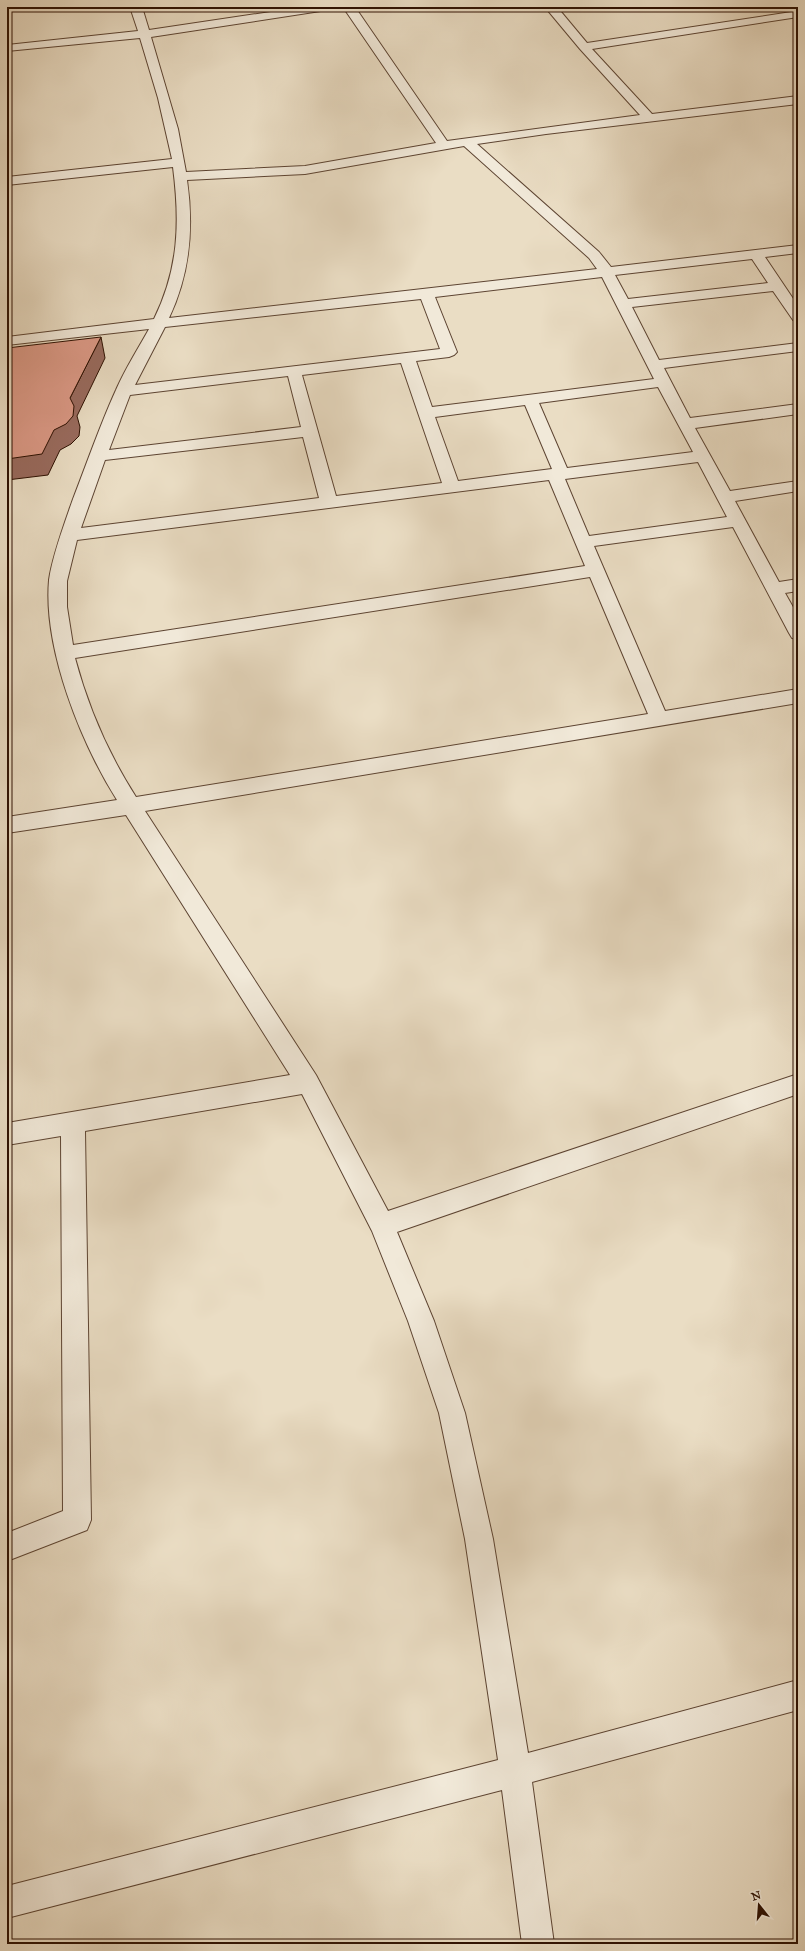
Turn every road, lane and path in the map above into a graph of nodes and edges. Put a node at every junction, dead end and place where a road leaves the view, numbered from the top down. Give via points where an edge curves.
1 (136, 7) edge
2 (327, 7) edge
3 (349, 7) edge
4 (551, 7) edge
5 (798, 14) edge
6 (144, 34) junction
7 (584, 47) junction
8 (7, 48) edge
9 (798, 100) edge
10 (649, 118) junction
11 (466, 142) junction
12 (444, 145) junction
13 (180, 169) junction
14 (10, 177) edge
15 (798, 249) edge
16 (756, 254) junction
17 (606, 271) junction
18 (778, 286) junction
19 (426, 294) junction
20 (623, 304) junction
21 (798, 316) edge
22 (160, 323) junction
23 (7, 341) edge
24 (798, 347) edge
25 (407, 358) junction
26 (654, 365) junction
27 (294, 372) junction
28 (663, 382) junction
29 (123, 391) junction
30 (530, 399) junction
31 (798, 409) edge
32 (426, 412) junction
33 (685, 424) junction
34 (309, 431) junction
35 (98, 456) junction
36 (702, 456) junction
37 (558, 474) junction
38 (798, 486) edge
39 (452, 488) junction
40 (725, 497) junction
41 (329, 503) junction
42 (738, 521) junction
43 (69, 535) junction
44 (584, 542) junction
45 (595, 570) junction
46 (798, 585) edge
47 (774, 589) junction
48 (798, 633) edge
49 (66, 653) junction
50 (798, 696) edge
51 (659, 718) junction
52 (131, 806) junction
53 (7, 825) edge
54 (308, 1082) junction
55 (798, 1084) edge
56 (73, 1122) junction
57 (7, 1134) edge
58 (382, 1225) junction
59 (7, 1547) edge
60 (798, 1695) edge
61 (515, 1771) junction
62 (7, 1902) edge
63 (538, 1944) edge

1 - 6 street
2 - 6 street
3 - 12 street
4 - 7 street
5 - 7 street
6 - 8 street
6 - 13 street via 167,110
7 - 10 street
9 - 10 street
10 - 11 street
11 - 12 street
11 - 17 street via 594,255
12 - 13 street via 305,170
13 - 14 street
13 - 22 street via 182,256 176,283
15 - 16 street
16 - 17 street
16 - 18 street
17 - 19 street
17 - 20 street
18 - 20 street
18 - 21 street
19 - 22 street
19 - 25 street via 449,352
20 - 26 street
22 - 23 street
22 - 29 street
24 - 26 street
25 - 27 street
25 - 32 street
26 - 28 street
27 - 29 street
27 - 34 street
28 - 30 street
28 - 33 street
29 - 35 street
30 - 32 street
30 - 37 street
31 - 33 street
32 - 39 street
33 - 36 street
34 - 35 street
34 - 41 street
35 - 43 street
36 - 37 street
36 - 40 street
37 - 39 street
37 - 44 street
38 - 40 street
39 - 41 street
40 - 42 street
41 - 43 street
42 - 44 street
42 - 47 street
43 - 49 street via 58,579 59,617
44 - 45 street
45 - 49 street
45 - 51 street
46 - 47 street
47 - 48 street
49 - 52 street via 78,696 95,740
50 - 51 street
51 - 52 street
52 - 53 street
52 - 54 street
54 - 56 street
54 - 58 street
55 - 58 street
56 - 57 street
56 - 59 street via 77,1520
58 - 61 street via 421,1321 452,1413 479,1539
60 - 61 street
61 - 62 street
61 - 63 street

